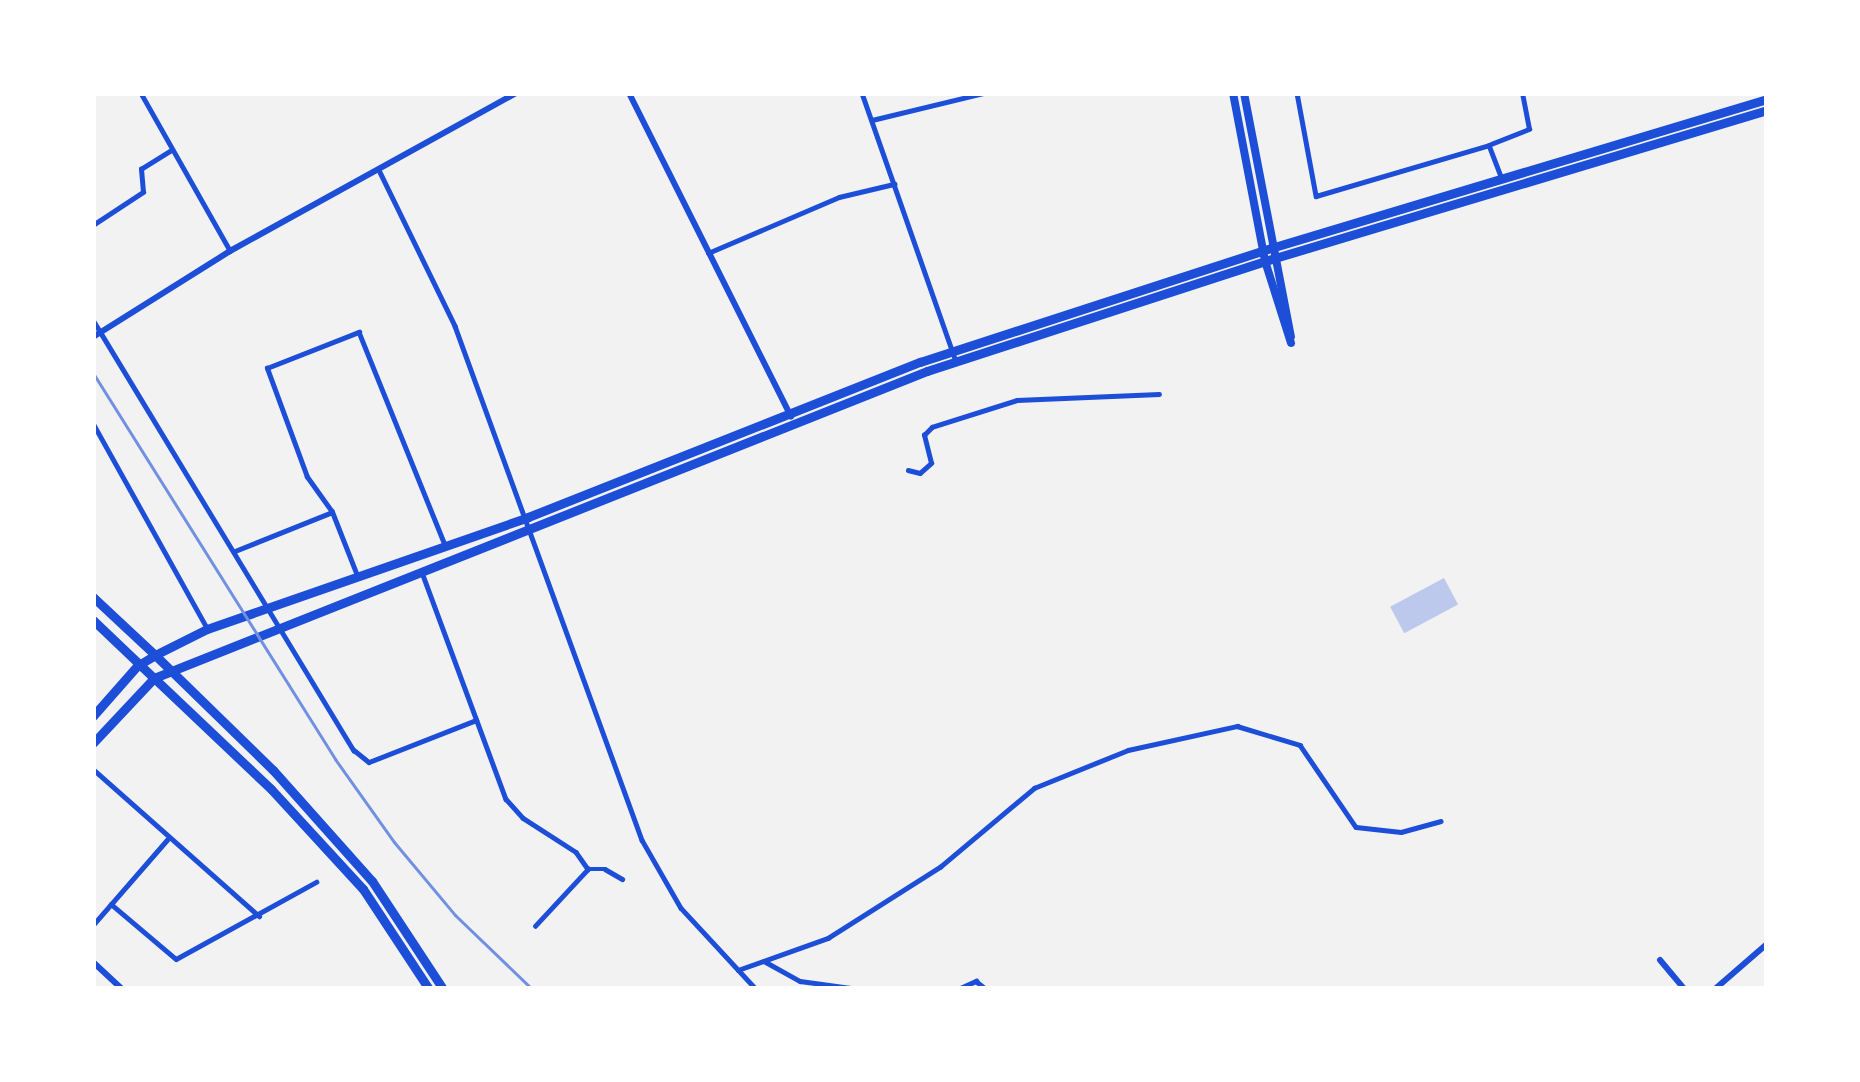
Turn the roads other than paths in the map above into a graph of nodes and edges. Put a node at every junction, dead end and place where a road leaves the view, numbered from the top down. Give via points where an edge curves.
1 (141, 93) edge
2 (628, 93) edge
3 (862, 93) edge
4 (984, 93) edge
5 (1233, 93) edge
6 (1298, 93) edge
7 (1522, 93) edge
8 (511, 94) edge
9 (1246, 94) edge
10 (1767, 99) edge
11 (1767, 110) edge
12 (872, 120) junction
13 (1489, 145) junction
14 (172, 150) junction
15 (379, 170) junction
16 (1502, 178) junction
17 (894, 184) junction
18 (93, 224) edge
19 (230, 251) junction
20 (708, 253) junction
21 (1270, 254) junction
22 (93, 320) edge
23 (97, 335) edge
24 (954, 357) junction
25 (1159, 394) dead end
26 (790, 416) junction
27 (93, 423) edge
28 (908, 470) dead end
29 (332, 512) junction
30 (529, 522) junction
31 (446, 547) junction
32 (235, 551) junction
33 (422, 570) junction
34 (358, 579) junction
35 (93, 597) edge
36 (271, 610) junction
37 (93, 620) edge
38 (280, 625) junction
39 (207, 629) junction
40 (155, 655) junction
41 (136, 666) junction
42 (173, 668) junction
43 (154, 678) junction
44 (93, 716) edge
45 (476, 720) junction
46 (93, 743) edge
47 (93, 769) edge
48 (1441, 821) dead end
49 (167, 840) junction
50 (588, 869) junction
51 (622, 880) dead end
52 (316, 882) dead end
53 (111, 904) junction
54 (259, 916) junction
55 (93, 926) edge
56 (535, 926) dead end
57 (1767, 944) edge
58 (1660, 960) dead end
59 (764, 961) junction
60 (93, 962) edge
61 (738, 970) junction
62 (122, 989) edge
63 (429, 989) edge
64 (443, 989) edge
65 (756, 989) edge
66 (859, 989) edge
67 (958, 989) edge
68 (986, 989) edge
69 (1684, 989) edge
70 (1715, 989) edge

1 - 14 street
2 - 20 street
3 - 12 street
4 - 12 street
5 - 21 main road
6 - 13 street via 1316,196
7 - 13 street via 1529,129
8 - 15 street
9 - 21 main road
10 - 16 main road
11 - 21 main road
12 - 17 street
13 - 16 street
14 - 18 street via 141,170 143,192
14 - 19 street
15 - 19 street
15 - 30 street via 455,326
16 - 21 main road
17 - 20 street via 839,197
17 - 24 street
19 - 23 street
20 - 26 street
21 - 21 main road via 1292,344
21 - 24 main road
22 - 23 street
23 - 32 street
24 - 26 main road
25 - 28 street via 1017,400 932,427 925,435 931,464
26 - 30 main road
27 - 39 street
29 - 31 street via 308,477 267,368 359,332
29 - 32 street
29 - 34 street
30 - 31 main road
30 - 33 main road
30 - 61 street via 642,840 682,908
31 - 34 main road
32 - 36 street
33 - 38 main road
33 - 45 street
34 - 36 main road
35 - 40 main road
36 - 38 street
36 - 39 main road
37 - 41 main road
38 - 42 main road
38 - 45 street via 343,736 369,762
39 - 40 main road
40 - 41 main road
40 - 42 main road
41 - 43 main road
41 - 44 main road
42 - 43 main road
42 - 64 main road via 372,881
43 - 46 main road
43 - 63 main road via 363,889
45 - 50 street via 511,806
47 - 49 street
48 - 59 street via 1401,832 1356,827 1300,745 1237,726 1129,750 1034,788 921,879 828,938
49 - 53 street
49 - 54 street
50 - 51 street
50 - 56 street
52 - 54 street
53 - 54 street via 176,959
53 - 55 street
57 - 70 street
58 - 69 street
59 - 61 street
59 - 66 street via 800,981
60 - 62 street
61 - 65 street
67 - 68 street via 976,981

